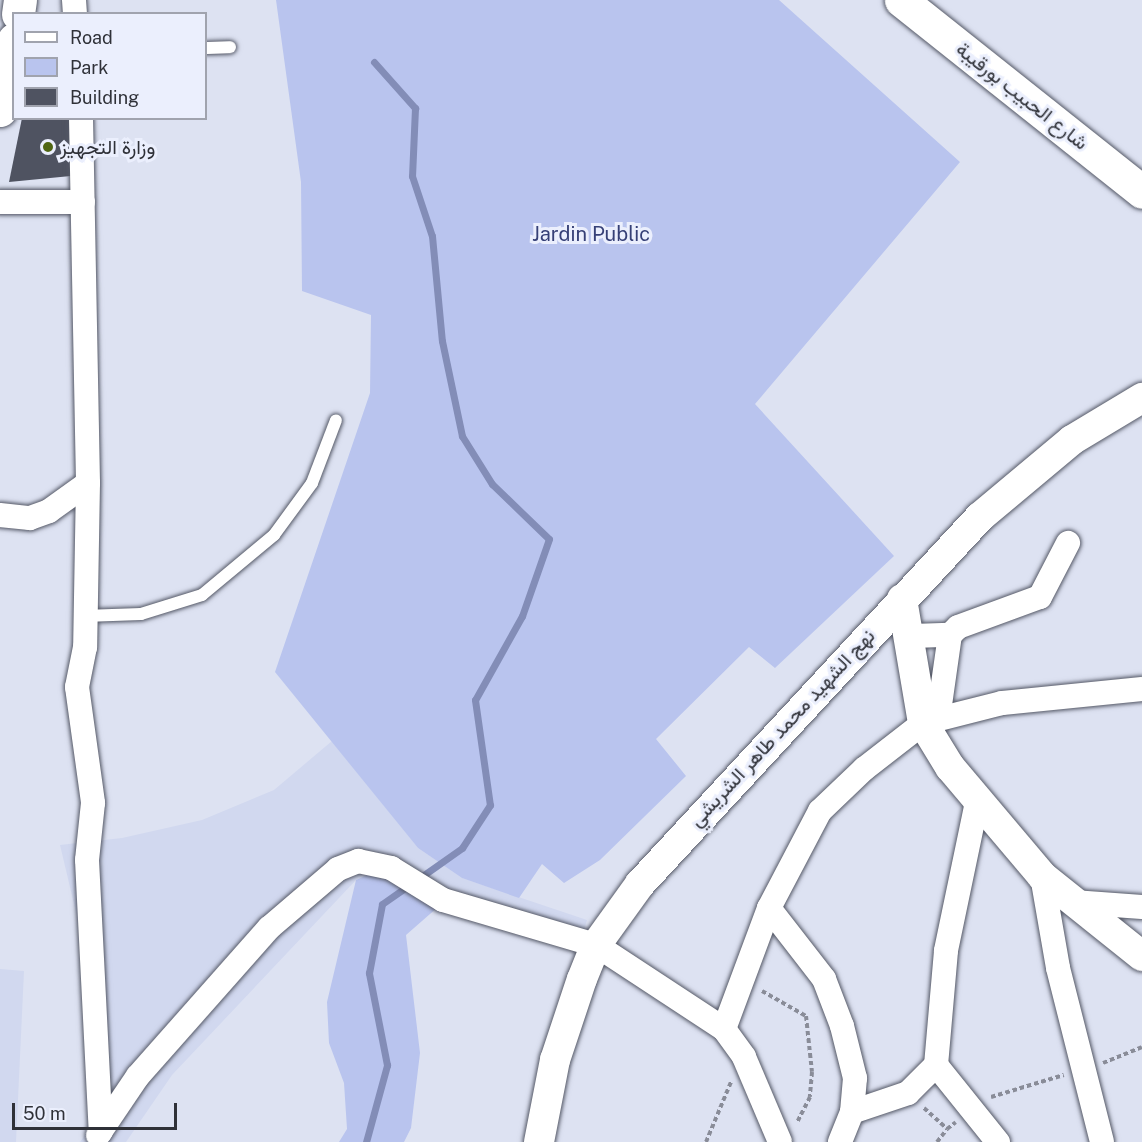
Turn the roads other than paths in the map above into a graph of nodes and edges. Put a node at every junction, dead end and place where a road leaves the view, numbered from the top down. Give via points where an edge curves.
1 (911, 1) edge
2 (230, 47) dead end
3 (207, 48) edge
4 (12, 49) edge
5 (0, 110) edge
6 (81, 120) edge
7 (1140, 177) edge
8 (0, 202) edge
9 (83, 202) junction
10 (1142, 398) edge
11 (336, 420) dead end
12 (88, 483) junction
13 (0, 514) edge
14 (1068, 543) dead end
15 (902, 599) junction
16 (84, 616) junction
17 (950, 635) junction
18 (912, 636) junction
19 (1142, 689) edge
20 (931, 721) junction
21 (977, 802) junction
22 (1042, 876) junction
23 (1072, 902) junction
24 (1142, 907) edge
25 (769, 908) junction
26 (596, 945) junction
27 (1142, 957) edge
28 (724, 1029) junction
29 (936, 1065) junction
30 (852, 1112) junction
31 (96, 1137) edge
32 (786, 1137) edge
33 (539, 1142) edge
34 (840, 1142) edge
35 (998, 1142) edge
36 (1102, 1142) edge

1 - 7 main road, شارع الحبيب بورقيبة
2 - 3 lane
4 - 5 main road
6 - 9 street
8 - 9 street
9 - 12 street
10 - 15 street, نهج الشهيد محمد طاهر الشريشي via 1028,473
11 - 16 lane via 312,483 274,535 201,595 141,614
12 - 13 street via 50,511 30,518
12 - 16 street
14 - 17 street via 1040,597 958,627
15 - 18 street
15 - 26 street, نهج الشهيد محمد طاهر الشريشي via 682,836
16 - 31 street via 86,647 77,687 93,803 87,860
17 - 18 street
17 - 20 street
18 - 20 street
19 - 20 street via 1002,703
20 - 21 street
20 - 25 street via 820,811
21 - 22 street
21 - 29 street via 946,951
22 - 23 street
22 - 36 street via 1082,1072
23 - 24 street
23 - 27 street
25 - 28 street
25 - 30 street via 811,959 834,1003 853,1065
26 - 28 street
26 - 31 street via 442,900 391,868 358,861 338,869 269,927 138,1076
26 - 33 street, نهج الشهيد محمد طاهر الشريشي via 555,1060
28 - 32 street via 744,1057
29 - 30 street via 908,1092
29 - 35 street via 974,1106
30 - 34 street

